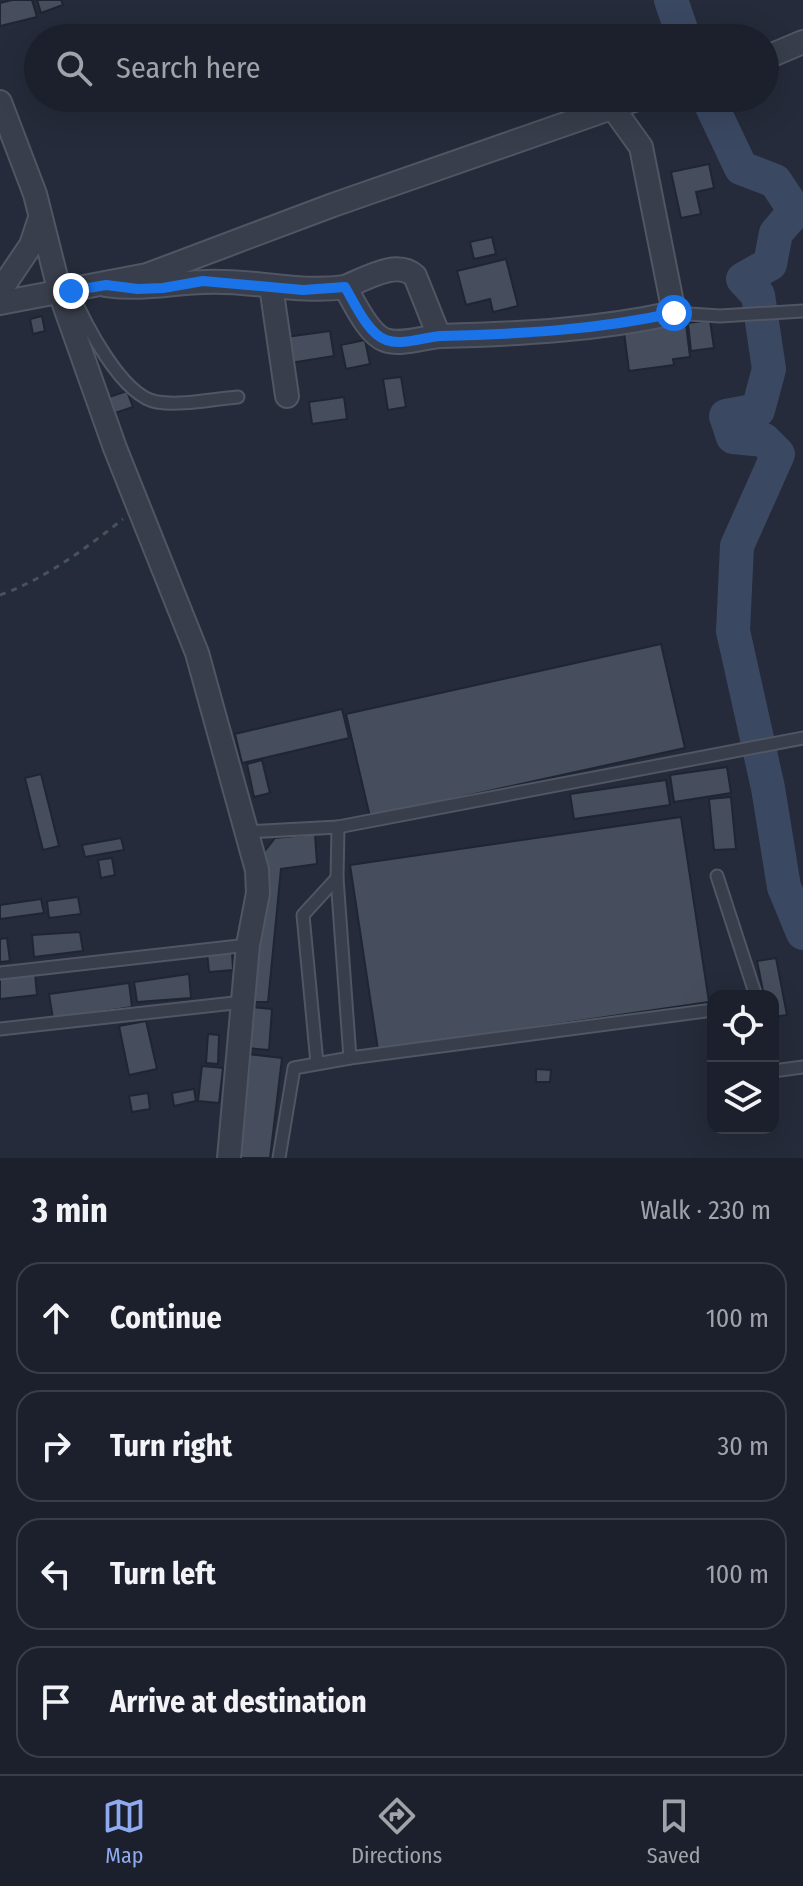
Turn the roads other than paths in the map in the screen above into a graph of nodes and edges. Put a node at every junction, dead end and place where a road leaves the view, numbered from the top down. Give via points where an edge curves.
1 (803, 42) edge
2 (779, 52) edge
3 (0, 102) edge
4 (601, 112) edge
5 (616, 112) edge
6 (40, 218) junction
7 (106, 285) junction
8 (271, 286) junction
9 (345, 287) junction
10 (0, 291) edge
11 (65, 292) junction
12 (0, 303) edge
13 (803, 311) edge
14 (674, 313) junction
15 (439, 336) junction
16 (287, 396) dead end
17 (238, 397) dead end
18 (803, 738) edge
19 (338, 827) junction
20 (247, 832) junction
21 (717, 876) dead end
22 (337, 878) junction
23 (248, 945) junction
24 (0, 973) edge
25 (754, 990) edge
26 (243, 1002) junction
27 (707, 1011) edge
28 (0, 1029) edge
29 (350, 1058) junction
30 (317, 1063) junction
31 (803, 1067) edge
32 (779, 1070) edge
33 (229, 1158) edge
34 (279, 1158) edge

1 - 2 street
3 - 6 street
4 - 7 street via 147,275
5 - 14 street via 641,147
6 - 10 street via 31,245
6 - 11 street
7 - 8 street via 138,289 203,281
7 - 11 street
8 - 9 street
8 - 16 street
9 - 15 street via 375,334 385,340
9 - 15 street via 398,267 408,269
11 - 12 street
11 - 17 lane via 114,368 146,399
11 - 20 street via 138,507 197,653
13 - 14 lane
14 - 15 street via 628,323
18 - 19 lane
19 - 20 lane
19 - 22 lane
20 - 23 street via 258,879
21 - 25 lane
22 - 29 lane
22 - 30 lane via 303,915
23 - 24 lane
23 - 26 street
26 - 28 lane
26 - 33 street
27 - 29 lane
29 - 30 lane
30 - 34 lane via 294,1068 290,1074
31 - 32 lane

